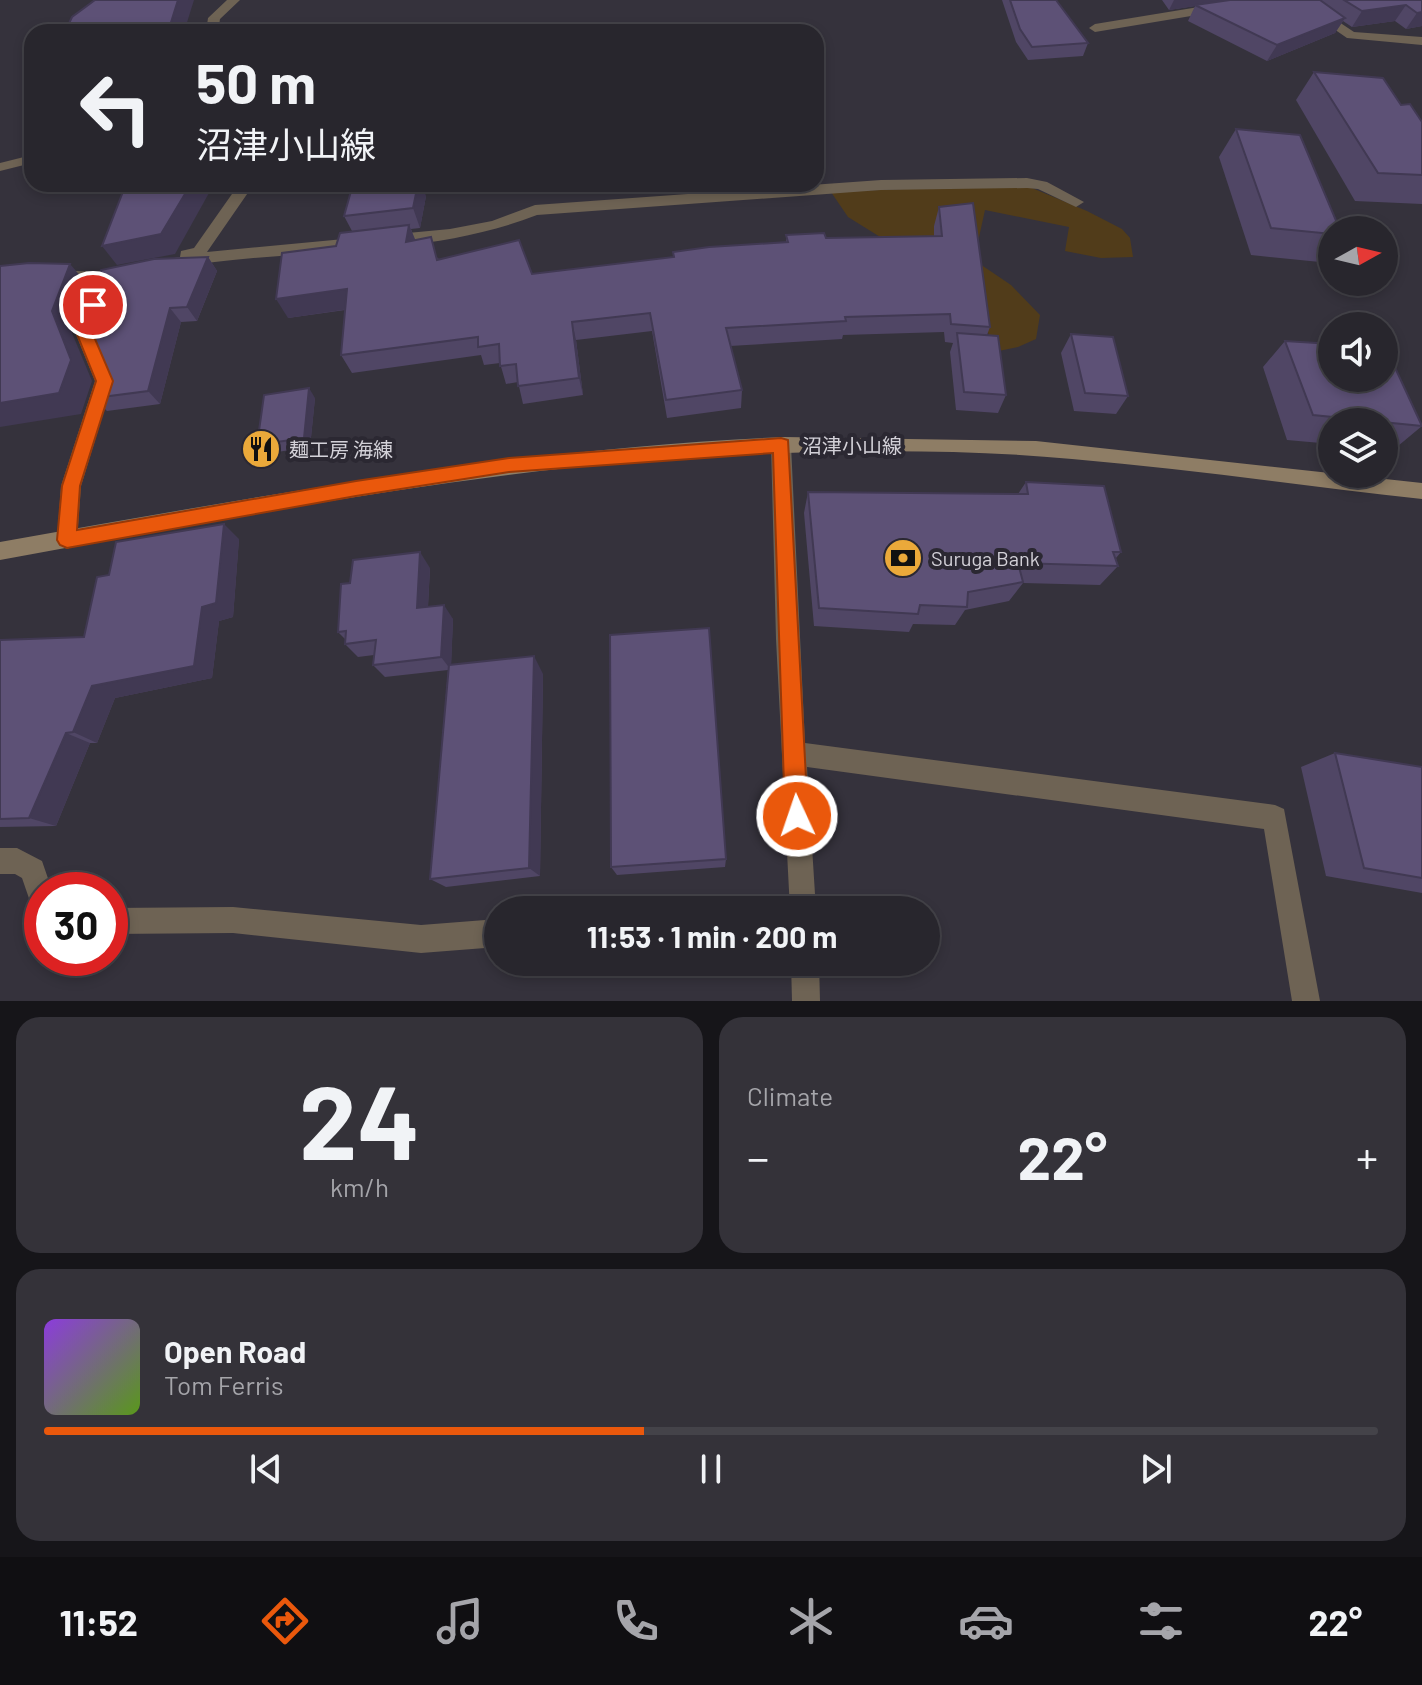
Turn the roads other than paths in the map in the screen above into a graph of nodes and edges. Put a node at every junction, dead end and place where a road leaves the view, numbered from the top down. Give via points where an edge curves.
1 (234, 0) edge
2 (1298, 0) edge
3 (1232, 6) edge
4 (213, 24) edge
5 (1095, 28) dead end
6 (1422, 41) edge
7 (24, 161) edge
8 (0, 167) edge
9 (824, 190) edge
10 (241, 192) edge
11 (785, 192) edge
12 (1076, 202) dead end
13 (0, 274) edge
14 (781, 445) junction
15 (1422, 491) edge
16 (67, 540) junction
17 (0, 551) edge
18 (793, 753) junction
19 (0, 861) edge
20 (34, 872) edge
21 (802, 896) edge
22 (128, 921) edge
23 (484, 934) edge
24 (805, 976) edge
25 (806, 1001) edge
26 (1306, 1001) edge

1 - 4 street
2 - 6 street via 1351,35
3 - 5 street
7 - 8 street
9 - 12 street via 966,182 1042,185
10 - 11 street via 199,252 158,264 491,227 535,210
13 - 16 street via 113,274 84,332 104,381 71,486
14 - 15 main road, 沼津小山線 via 1069,451
14 - 16 main road, 沼津小山線 via 509,465
14 - 18 street
16 - 17 main road, 沼津小山線
18 - 21 street
18 - 26 street via 1275,818
19 - 20 street via 17,861
22 - 23 street via 233,920 421,939
24 - 25 street

